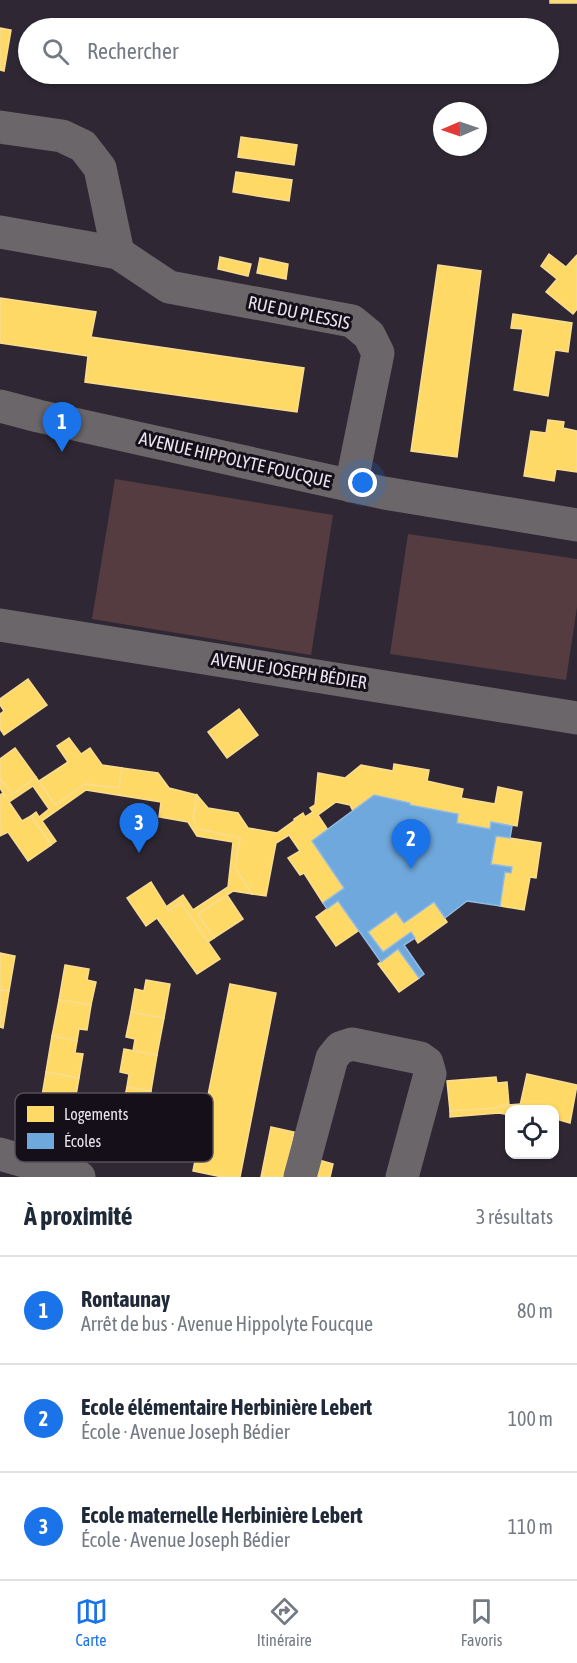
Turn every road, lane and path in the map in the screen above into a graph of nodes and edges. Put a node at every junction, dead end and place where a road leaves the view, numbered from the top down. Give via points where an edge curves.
1 (0, 127) edge
2 (0, 232) edge
3 (118, 253) junction
4 (0, 406) edge
5 (351, 486) junction
6 (577, 525) edge
7 (0, 625) edge
8 (577, 718) edge
9 (0, 1154) edge
10 (15, 1158) edge
11 (27, 1162) edge
12 (79, 1177) edge
13 (300, 1177) edge
14 (402, 1177) edge

1 - 3 street via 62,136 83,146 100,168
2 - 3 street, RUE DU PLESSIS
3 - 5 street, RUE DU PLESSIS via 169,287 352,321 369,335 378,353
4 - 5 street, AVENUE HIPPOLYTE FOUCQUE
5 - 6 street, AVENUE HIPPOLYTE FOUCQUE
7 - 8 street, AVENUE JOSEPH BÉDIER
9 - 10 street
11 - 12 street
13 - 14 street via 332,1058 340,1048 352,1044 420,1058 427,1064 430,1074

